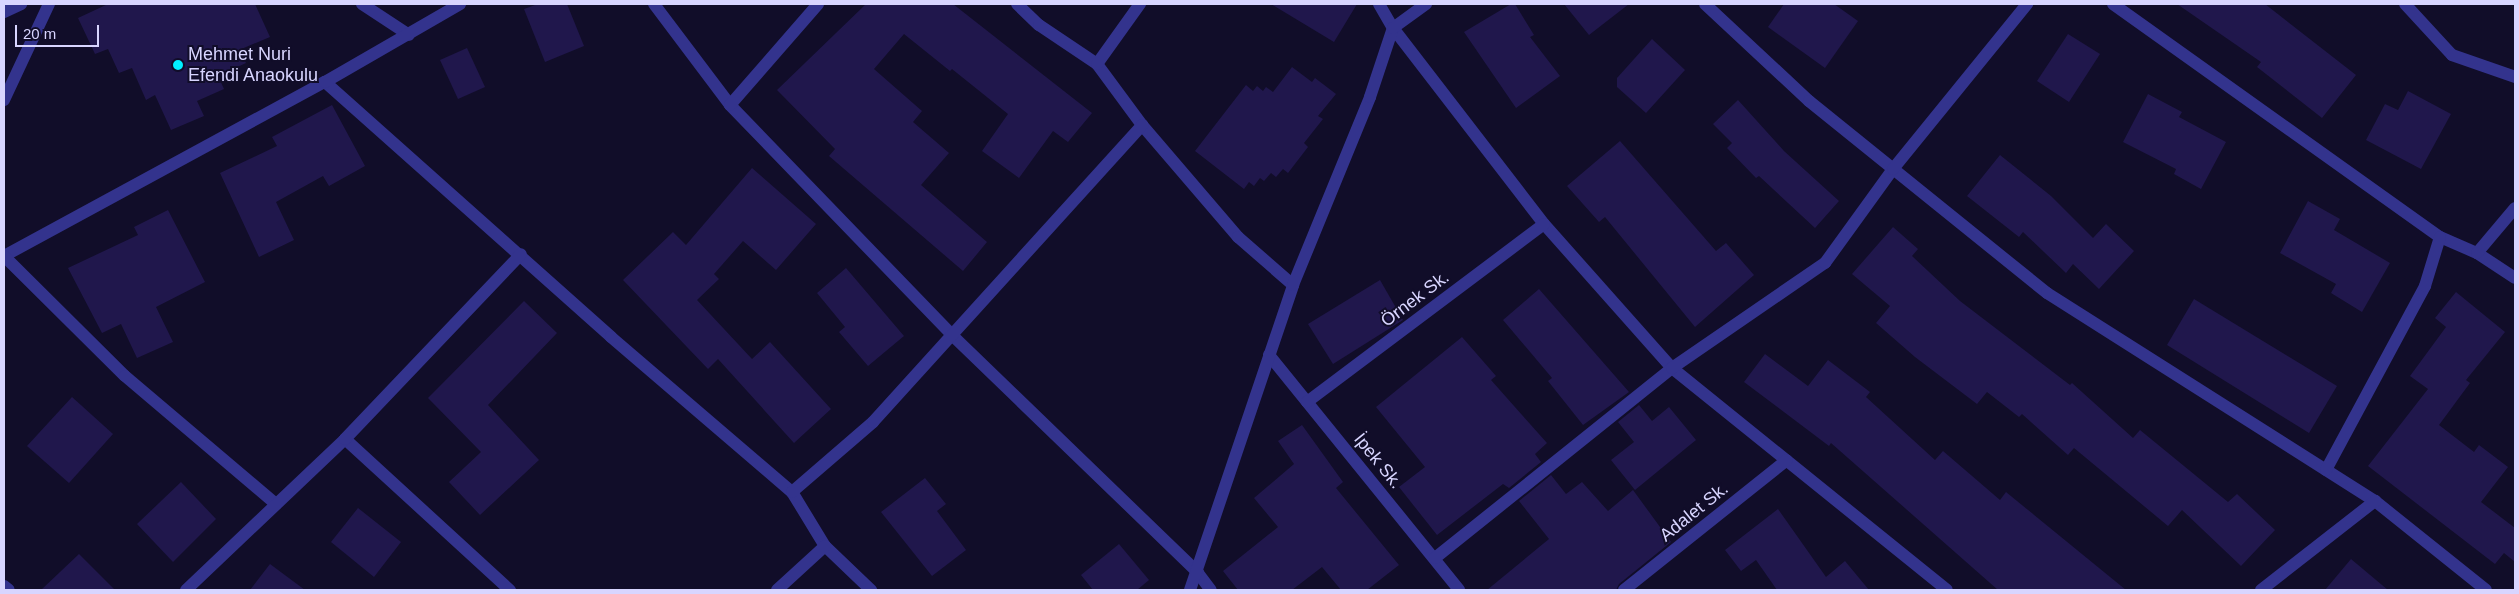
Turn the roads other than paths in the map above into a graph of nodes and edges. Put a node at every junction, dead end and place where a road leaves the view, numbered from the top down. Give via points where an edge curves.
1 (22, 4) edge
2 (49, 4) edge
3 (362, 4) edge
4 (460, 4) edge
5 (654, 4) edge
6 (818, 4) edge
7 (1017, 4) edge
8 (1140, 4) edge
9 (1379, 4) edge
10 (1426, 4) edge
11 (1705, 4) edge
12 (2027, 4) edge
13 (2113, 4) edge
14 (2405, 4) edge
15 (4, 12) edge
16 (1393, 28) junction
17 (410, 35) junction
18 (1097, 64) junction
19 (2515, 78) edge
20 (325, 82) junction
21 (4, 100) edge
22 (730, 105) junction
23 (1142, 125) junction
24 (1894, 169) junction
25 (2515, 208) edge
26 (1544, 224) junction
27 (2440, 237) junction
28 (2478, 253) junction
29 (520, 254) junction
30 (4, 256) edge
31 (2515, 278) edge
32 (1293, 285) junction
33 (953, 336) junction
34 (1269, 356) junction
35 (1672, 368) junction
36 (1307, 402) junction
37 (345, 439) junction
38 (1787, 460) junction
39 (2326, 470) junction
40 (792, 492) junction
41 (2375, 501) junction
42 (276, 504) junction
43 (825, 546) junction
44 (1435, 558) junction
45 (1198, 573) junction
46 (4, 586) edge
47 (9, 590) edge
48 (186, 590) edge
49 (510, 590) edge
50 (777, 590) edge
51 (871, 590) edge
52 (1190, 590) edge
53 (1211, 590) edge
54 (1459, 590) edge
55 (1624, 590) edge
56 (1947, 590) edge
57 (2261, 590) edge
58 (2486, 590) edge

1 - 15 street
2 - 21 street
3 - 17 street
4 - 17 street
5 - 22 street
6 - 22 street
7 - 18 street via 1039,25
8 - 18 street
9 - 16 street
10 - 16 street
11 - 24 street via 1809,100
12 - 24 street
13 - 27 street
14 - 19 street via 2452,55
16 - 26 street
16 - 32 street via 1370,97
17 - 20 street
18 - 23 street
20 - 29 street
20 - 30 street
22 - 33 street
23 - 32 street via 1238,237
23 - 33 street
24 - 35 street via 1825,263
24 - 39 street via 2047,294
25 - 28 street
26 - 35 street
26 - 36 street, Örnek Sk.
27 - 28 street
27 - 39 street via 2425,286
28 - 31 street
29 - 37 street
29 - 40 street via 611,337
30 - 42 street via 125,376
32 - 34 street
33 - 40 street via 873,422
33 - 45 street
34 - 36 street, İpek Sk.
34 - 45 street
35 - 38 street
35 - 44 street
36 - 44 street, İpek Sk.
37 - 42 street
37 - 49 street
38 - 55 street, Adalet Sk.
38 - 56 street
39 - 41 street
40 - 43 street
41 - 57 street
41 - 58 street
42 - 48 street
43 - 50 street
43 - 51 street
44 - 54 street, İpek Sk.
45 - 52 street
45 - 53 street
46 - 47 street

